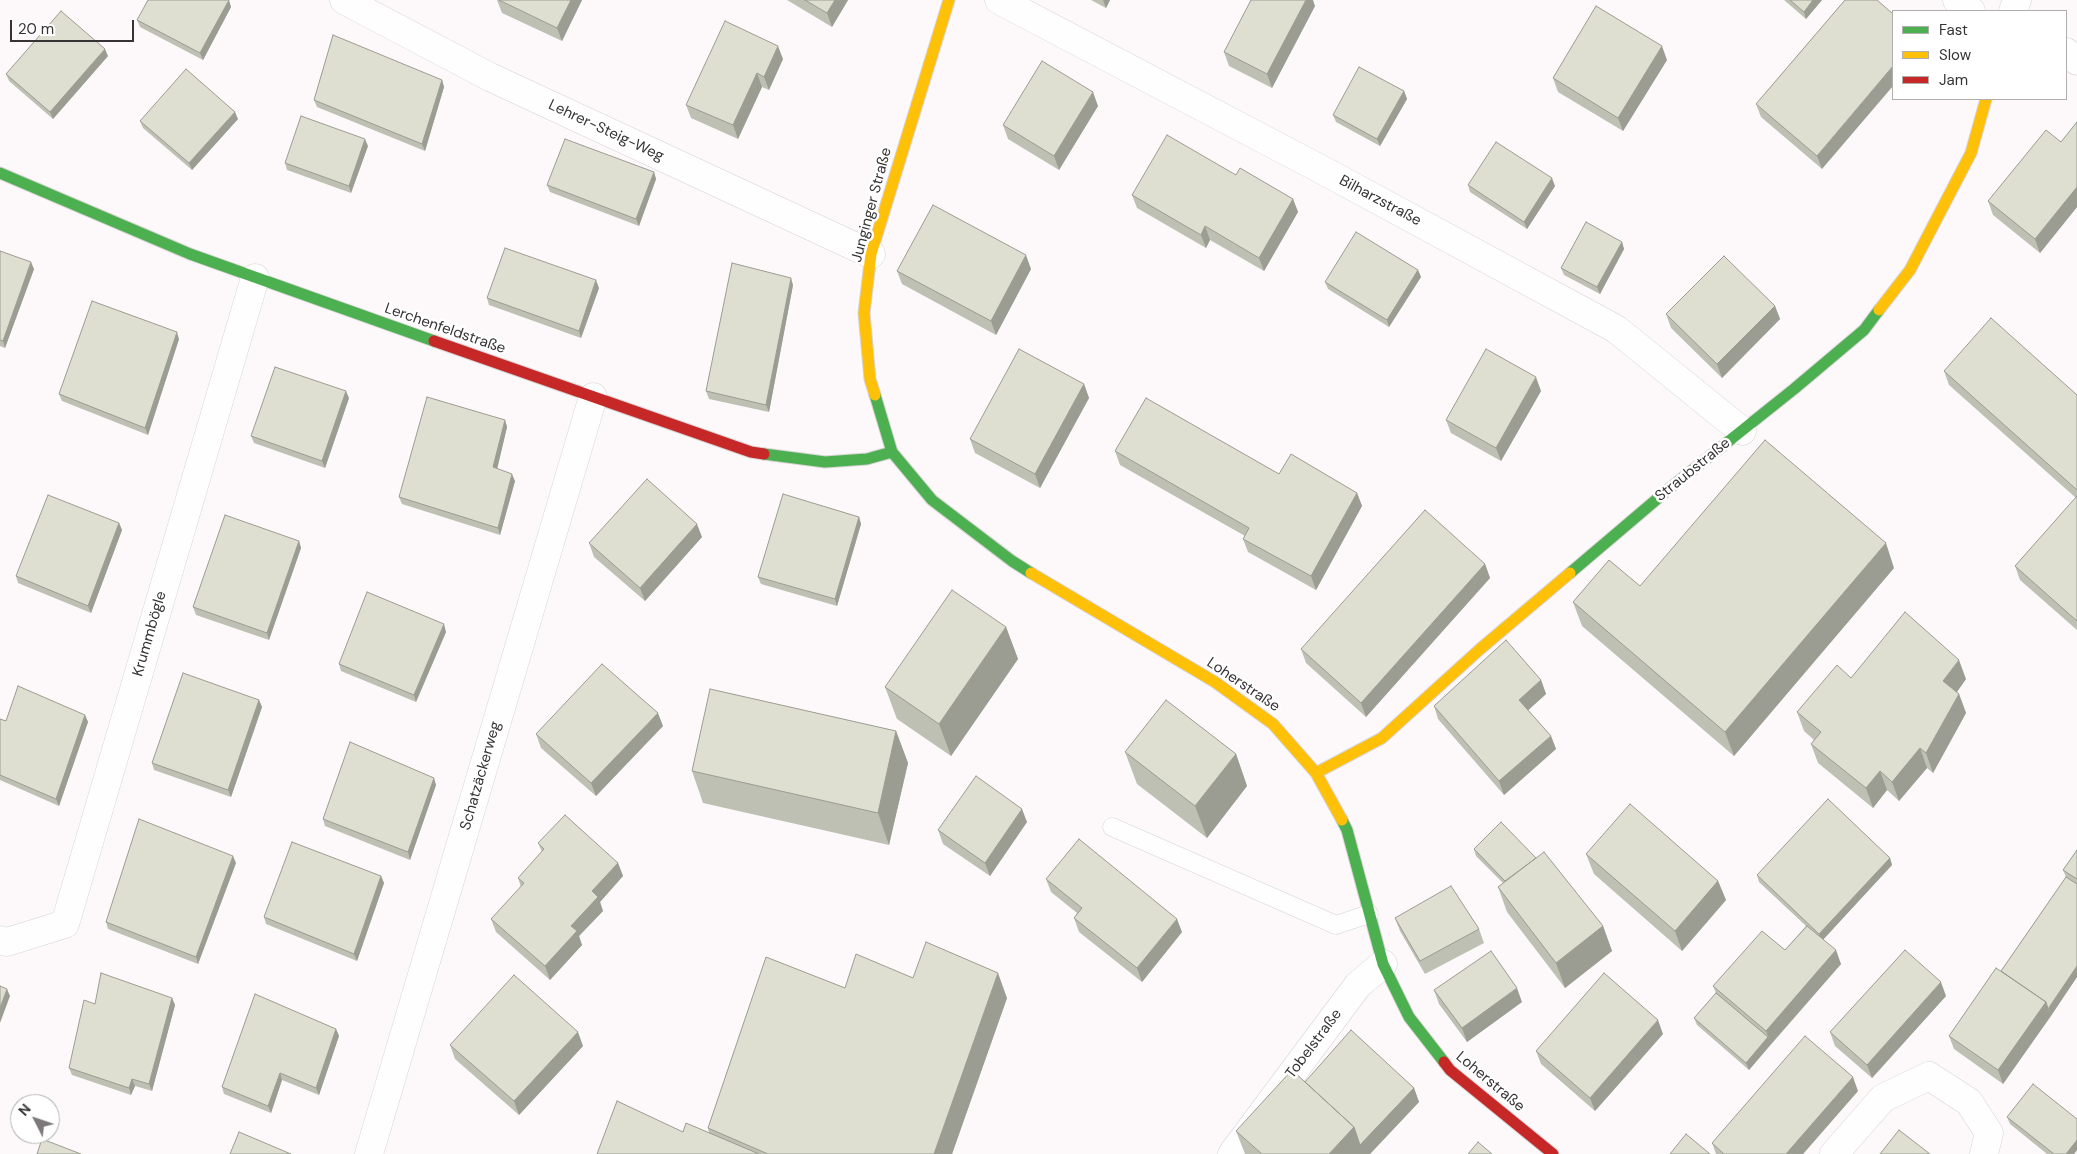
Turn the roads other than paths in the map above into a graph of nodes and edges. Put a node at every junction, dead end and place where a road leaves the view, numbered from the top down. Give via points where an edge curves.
1 (344, 0) edge
2 (948, 0) edge
3 (998, 0) edge
4 (1957, 0) edge
5 (1970, 10) edge
6 (2067, 53) edge
7 (2077, 61) edge
8 (1986, 100) edge
9 (0, 173) edge
10 (871, 254) junction
11 (255, 278) junction
12 (592, 397) junction
13 (1742, 431) junction
14 (892, 452) junction
15 (1316, 773) junction
16 (1112, 826) dead end
17 (1369, 914) junction
18 (0, 940) edge
19 (1383, 964) junction
20 (369, 1154) edge
21 (1232, 1154) edge
22 (1553, 1154) edge
23 (1834, 1154) edge
24 (1984, 1154) edge

1 - 10 street, Lehrer-Steig-Weg via 490,77
2 - 10 street, Junginger Straße
3 - 13 street, Bilharzstraße via 1328,173 1616,330
4 - 5 street
6 - 7 street
8 - 13 street, Straubstraße via 1971,153 1910,270 1864,330
9 - 11 street, Lerchenfeldstraße via 190,254
10 - 14 street, Junginger Straße via 864,313 870,379
11 - 12 street, Lerchenfeldstraße
11 - 18 street, Krummbögle via 65,924 7,942
12 - 14 street, Lerchenfeldstraße via 751,452 825,462
12 - 20 street, Schatzäckerweg
13 - 15 street, Straubstraße via 1479,650 1382,738
14 - 15 street, Loherstraße via 932,500 1012,561 1229,693 1273,724
15 - 17 street, Loherstraße via 1346,830
16 - 17 lane via 1336,924
17 - 19 street, Loherstraße
19 - 21 street, Tobelstraße via 1358,985
19 - 22 street, Loherstraße via 1409,1017 1450,1070
23 - 24 street via 1883,1098 1929,1076 1969,1102 1989,1133

